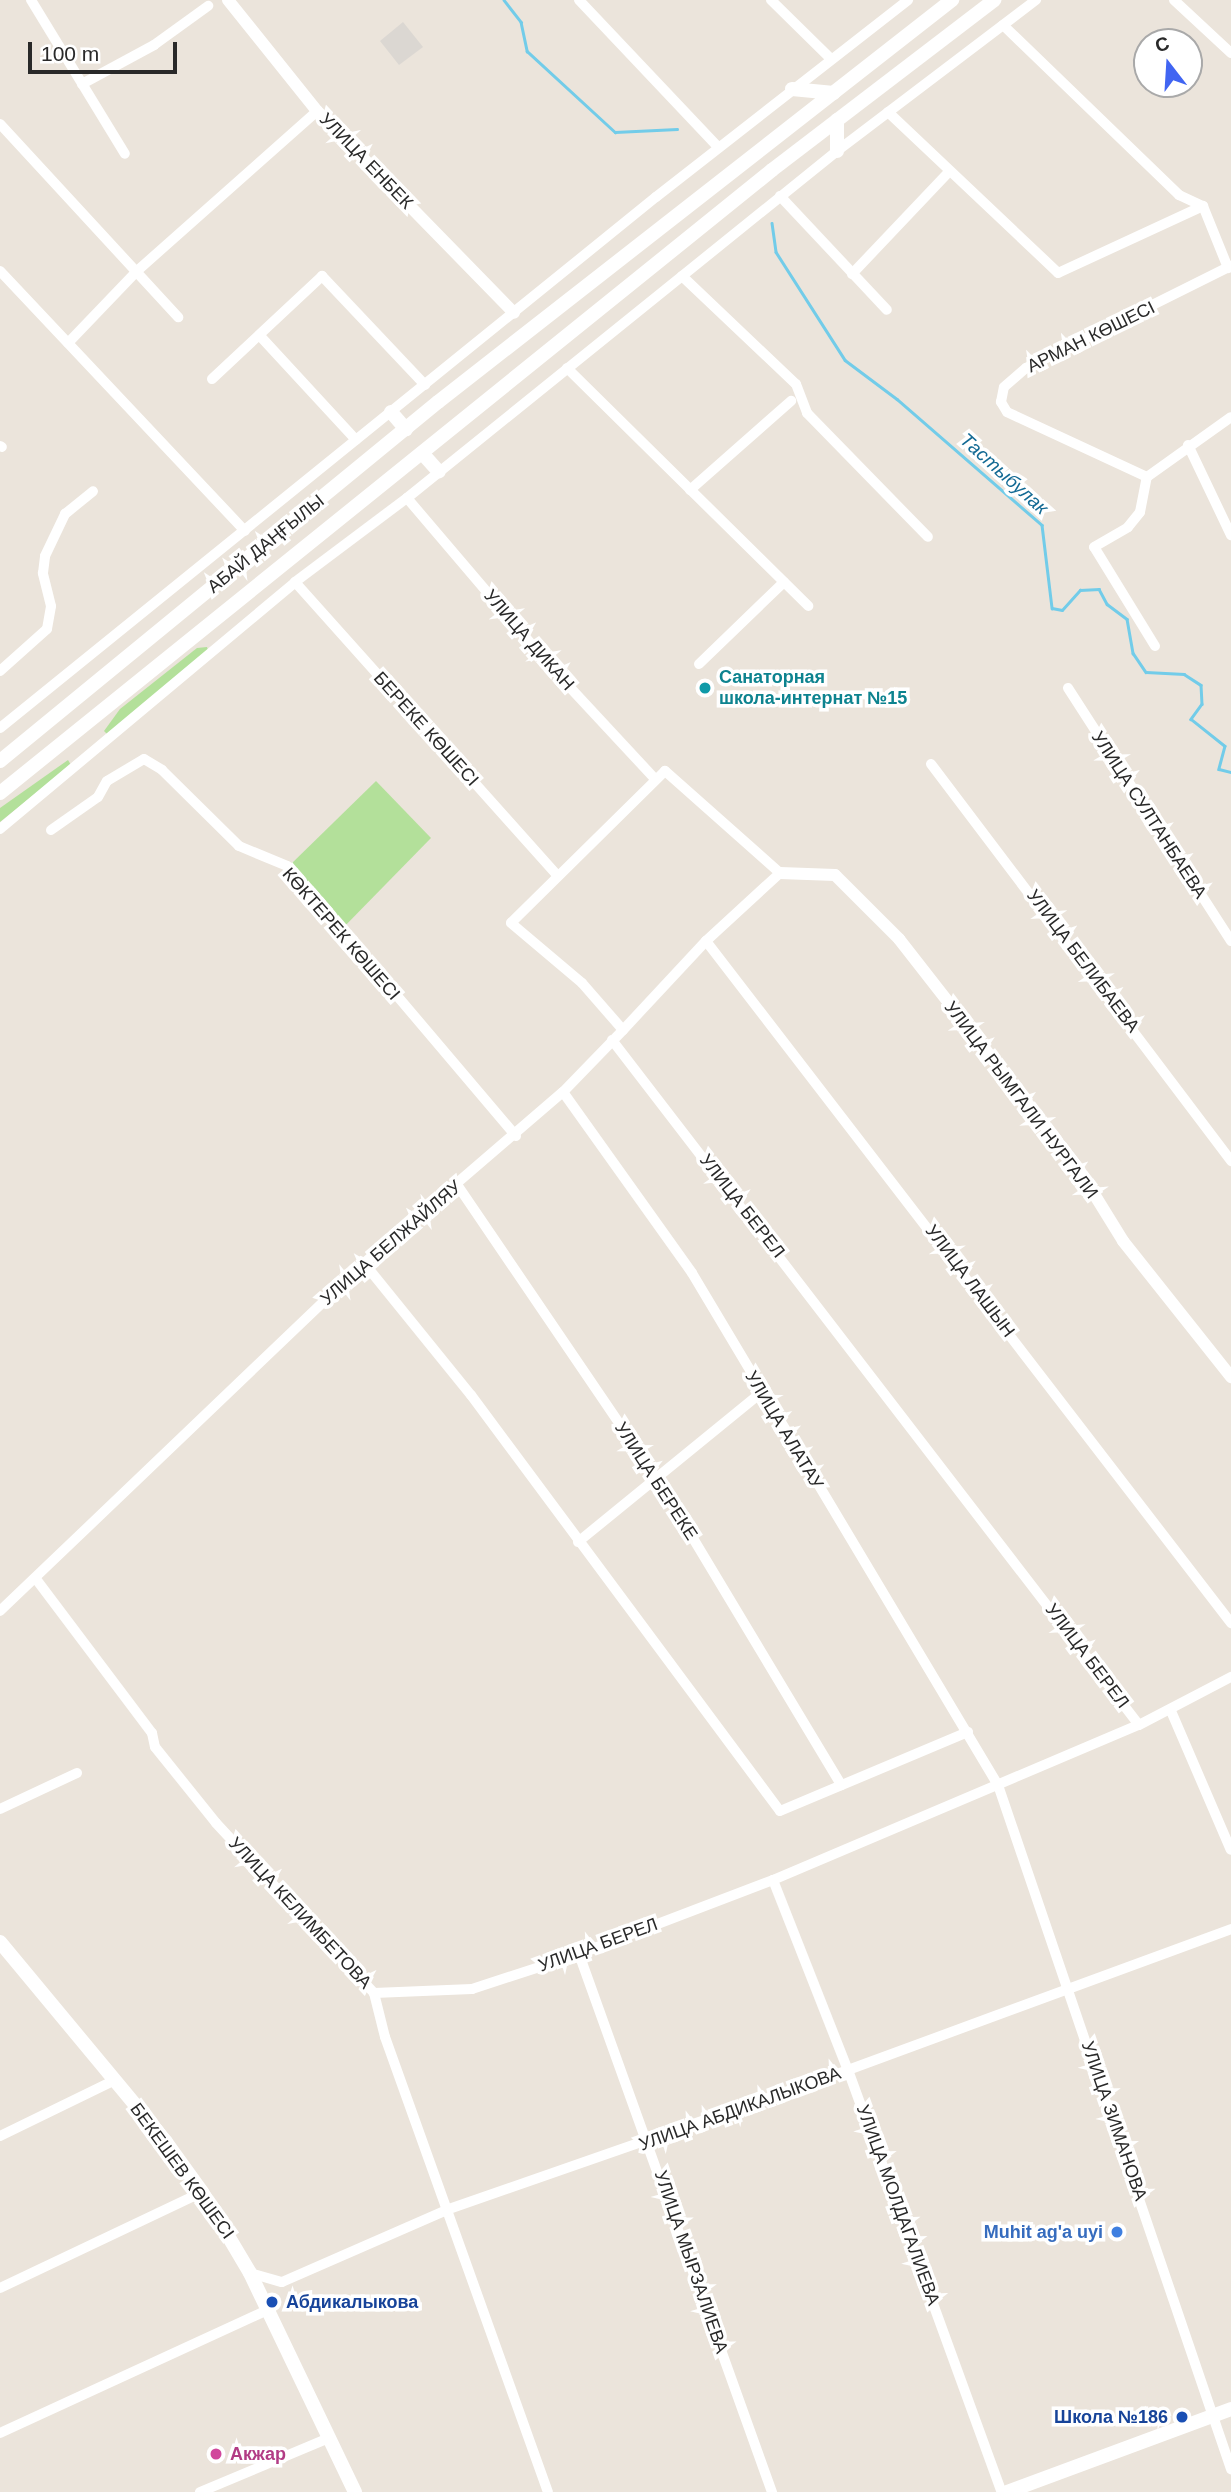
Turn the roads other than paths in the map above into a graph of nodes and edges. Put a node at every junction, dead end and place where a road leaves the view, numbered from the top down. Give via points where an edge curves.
1 (31, 0) edge
2 (228, 0) edge
3 (579, 0) edge
4 (771, 0) edge
5 (908, 0) edge
6 (952, 0) edge
7 (994, 0) edge
8 (1035, 0) edge
9 (1174, 0) edge
10 (208, 6) dead end
11 (1003, 25) junction
12 (1231, 53) edge
13 (831, 59) junction
14 (82, 84) junction
15 (792, 89) junction
16 (834, 93) junction
17 (317, 111) junction
18 (888, 112) junction
19 (837, 120) junction
20 (0, 124) edge
21 (718, 147) junction
22 (837, 151) junction
23 (125, 154) dead end
24 (948, 173) junction
25 (780, 196) junction
26 (1203, 206) junction
27 (1230, 267) edge
28 (0, 271) edge
29 (137, 271) junction
30 (852, 274) junction
31 (682, 275) junction
32 (887, 310) dead end
33 (514, 313) junction
34 (178, 317) dead end
35 (261, 337) junction
36 (68, 343) junction
37 (567, 368) junction
38 (212, 379) dead end
39 (425, 385) junction
40 (791, 401) dead end
41 (391, 412) junction
42 (1231, 417) edge
43 (406, 429) junction
44 (356, 440) junction
45 (1188, 445) junction
46 (422, 453) junction
47 (439, 472) junction
48 (1147, 477) junction
49 (93, 491) dead end
50 (691, 491) junction
51 (407, 498) junction
52 (245, 531) junction
53 (1231, 535) edge
54 (928, 537) dead end
55 (295, 582) junction
56 (784, 582) junction
57 (808, 606) dead end
58 (1155, 646) dead end
59 (699, 664) dead end
60 (0, 671) edge
61 (1068, 688) dead end
62 (0, 728) edge
63 (0, 761) edge
64 (931, 764) dead end
65 (654, 778) junction
66 (0, 793) edge
67 (0, 829) edge
68 (51, 830) dead end
69 (780, 873) junction
70 (557, 875) junction
71 (706, 941) junction
72 (1231, 941) edge
73 (623, 1030) junction
74 (612, 1040) junction
75 (563, 1092) junction
76 (516, 1136) junction
77 (1231, 1161) edge
78 (458, 1185) junction
79 (364, 1263) junction
80 (1231, 1377) edge
81 (762, 1392) junction
82 (659, 1480) junction
83 (578, 1542) junction
84 (36, 1579) junction
85 (0, 1611) edge
86 (1231, 1623) edge
87 (1231, 1677) edge
88 (1171, 1711) junction
89 (1139, 1725) junction
90 (968, 1732) junction
91 (77, 1773) dead end
92 (995, 1781) junction
93 (841, 1785) junction
94 (0, 1809) edge
95 (1231, 1850) edge
96 (772, 1880) junction
97 (1231, 1929) edge
98 (0, 1942) edge
99 (579, 1954) junction
100 (1069, 1990) junction
101 (374, 1993) junction
102 (848, 2070) junction
103 (115, 2080) junction
104 (0, 2136) edge
105 (648, 2141) junction
106 (202, 2192) junction
107 (449, 2209) junction
108 (250, 2273) junction
109 (0, 2288) edge
110 (267, 2310) junction
111 (1231, 2409) edge
112 (1213, 2415) junction
113 (0, 2433) edge
114 (329, 2438) junction
115 (1231, 2469) edge
116 (200, 2492) edge
117 (355, 2492) edge
118 (548, 2492) edge
119 (772, 2492) edge
120 (1005, 2492) edge

1 - 14 street
2 - 17 street, УЛИЦА ЕНБЕК
3 - 21 street
4 - 13 street
5 - 13 street
6 - 16 main road, АБАЙ ДАҢҒЫЛЫ
7 - 19 main road
8 - 11 street
9 - 12 street
10 - 14 street via 155,44
11 - 18 street
11 - 26 street via 1179,195
13 - 15 street
14 - 23 street
15 - 16 main road
15 - 21 street
16 - 43 main road, АБАЙ ДАҢҒЫЛЫ
17 - 29 street
17 - 33 street, УЛИЦА ЕНБЕК
18 - 22 street
18 - 24 street
19 - 22 main road
19 - 46 main road
20 - 29 street
21 - 33 street
22 - 25 street
24 - 26 street via 1058,273
24 - 30 street
25 - 30 street
25 - 31 street
26 - 27 street
27 - 48 street, АРМАН КӨШЕСІ via 1026,369 1004,387 1001,402 1007,412
28 - 36 street
29 - 34 street
29 - 36 street
30 - 32 street
31 - 37 street
31 - 54 street via 796,384 807,414
33 - 39 street
35 - 38 street
35 - 39 street via 323,276
35 - 44 street
36 - 52 street
37 - 47 street
37 - 50 street
39 - 41 street
40 - 50 street
41 - 43 main road
41 - 44 street
42 - 45 street
43 - 63 main road, АБАЙ ДАҢҒЫЛЫ
44 - 52 street
45 - 48 street
45 - 53 street
46 - 47 main road
46 - 66 main road
47 - 51 street
48 - 58 street via 1140,512 1128,527 1094,547
49 - 60 street via 65,514 45,556 43,573 51,606 47,629
50 - 56 street
51 - 55 street
51 - 65 street, УЛИЦА ДИКАН via 551,667
52 - 62 street
55 - 67 street
55 - 70 street, БЕРЕКЕ КӨШЕСІ
56 - 57 street
56 - 59 street
61 - 72 street, УЛИЦА СУЛТАНБАЕВА
64 - 77 street, УЛИЦА БЕЛИБАЕВА
65 - 69 street via 661,771 668,773
65 - 70 street
68 - 76 street, КӨКТЕРЕК КӨШЕСІ via 98,797 107,781 144,760 173,779 239,846 286,866
69 - 71 street, УЛИЦА БЕЛЖАЙЛЯУ
69 - 80 street, УЛИЦА РЫМГАЛИ НУРГАЛИ via 835,875 899,939 1078,1168 1123,1241
70 - 73 street via 511,923 582,983
71 - 73 street, УЛИЦА БЕЛЖАЙЛЯУ
71 - 86 street, УЛИЦА ЛАШЫН
73 - 74 street, УЛИЦА БЕЛЖАЙЛЯУ
74 - 75 street, УЛИЦА БЕЛЖАЙЛЯУ
74 - 89 street, УЛИЦА БЕРЕЛ
75 - 76 street, УЛИЦА БЕЛЖАЙЛЯУ
75 - 81 street, УЛИЦА АЛАТАУ via 692,1273
76 - 78 street, УЛИЦА БЕЛЖАЙЛЯУ
78 - 79 street, УЛИЦА БЕЛЖАЙЛЯУ
78 - 82 street, УЛИЦА БЕРЕКЕ
79 - 83 street via 471,1395
79 - 84 street, УЛИЦА БЕЛЖАЙЛЯУ
81 - 82 street
81 - 90 street, УЛИЦА АЛАТАУ
82 - 83 street
82 - 93 street, УЛИЦА БЕРЕКЕ
83 - 93 street via 780,1811
84 - 85 street, УЛИЦА БЕЛЖАЙЛЯУ
84 - 101 street, УЛИЦА КЕЛИМБЕТОВА via 152,1733 155,1747 216,1823
87 - 88 street
88 - 89 street
88 - 95 street
89 - 92 street, УЛИЦА БЕРЕЛ
90 - 92 street, УЛИЦА АЛАТАУ
90 - 93 street
91 - 94 street
92 - 96 street, УЛИЦА БЕРЕЛ
92 - 100 street, УЛИЦА ЗИМАНОВА
96 - 99 street, УЛИЦА БЕРЕЛ
96 - 102 street, УЛИЦА МОЛДАГАЛИЕВА
97 - 100 street, УЛИЦА АБДИКАЛЫКОВА
98 - 103 main road, БЕКЕШЕВ КӨШЕСІ
99 - 101 street, УЛИЦА БЕРЕЛ via 472,1989
99 - 105 street, УЛИЦА МЫРЗАЛИЕВА
100 - 102 street, УЛИЦА АБДИКАЛЫКОВА
100 - 112 street, УЛИЦА ЗИМАНОВА
101 - 107 street, УЛИЦА КЕЛИМБЕТОВА via 384,2037
102 - 105 street, УЛИЦА АБДИКАЛЫКОВА
102 - 120 street, УЛИЦА МОЛДАГАЛИЕВА
103 - 104 street
103 - 106 main road, БЕКЕШЕВ КӨШЕСІ
105 - 107 street, УЛИЦА АБДИКАЛЫКОВА
105 - 119 street, УЛИЦА МЫРЗАЛИЕВА
106 - 108 main road, БЕКЕШЕВ КӨШЕСІ
106 - 109 street
107 - 108 street, УЛИЦА АБДИКАЛЫКОВА via 282,2282
107 - 118 street, УЛИЦА КЕЛИМБЕТОВА
108 - 110 main road, БЕКЕШЕВ КӨШЕСІ
110 - 113 street
110 - 114 main road, БЕКЕШЕВ КӨШЕСІ
111 - 112 main road
112 - 115 street, УЛИЦА ЗИМАНОВА
112 - 120 main road
114 - 116 street
114 - 117 main road, БЕКЕШЕВ КӨШЕСІ

